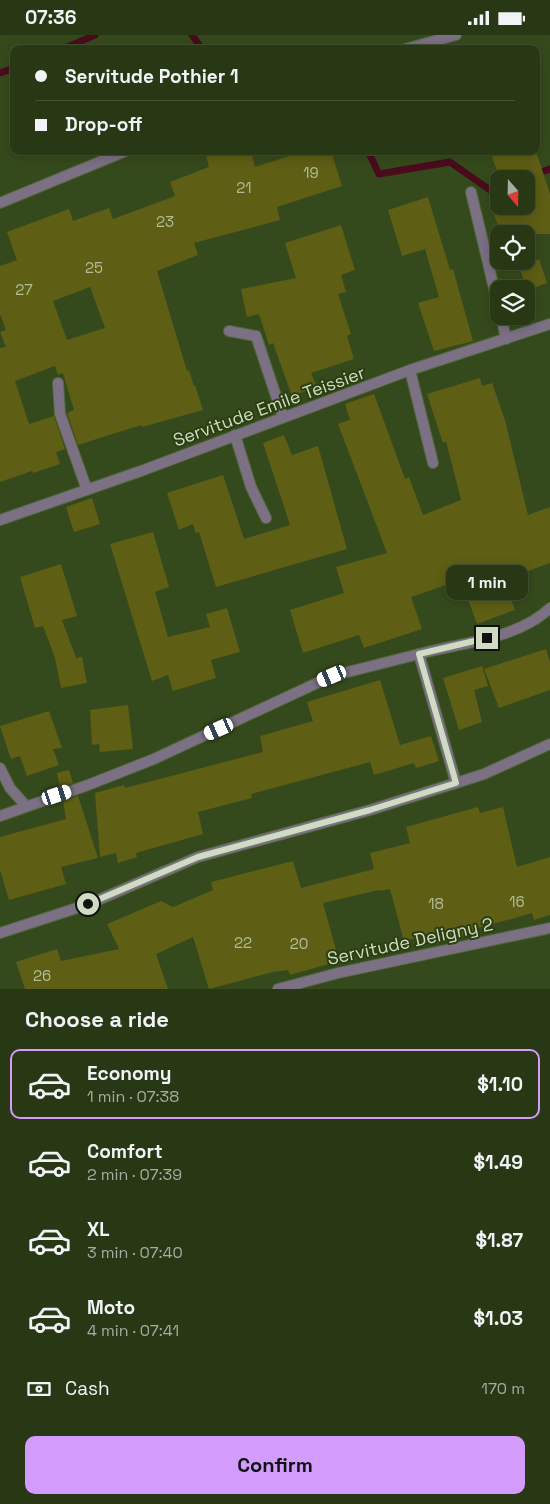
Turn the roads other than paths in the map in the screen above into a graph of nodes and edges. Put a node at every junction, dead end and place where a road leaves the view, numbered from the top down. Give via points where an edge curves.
1 (456, 35) edge
2 (420, 45) edge
3 (116, 155) edge
4 (470, 192) dead end
5 (0, 203) edge
6 (492, 280) edge
7 (550, 324) edge
8 (502, 325) edge
9 (229, 331) dead end
10 (506, 339) junction
11 (410, 370) junction
12 (58, 383) dead end
13 (283, 417) junction
14 (235, 435) junction
15 (433, 463) dead end
16 (87, 490) junction
17 (266, 518) dead end
18 (0, 520) edge
19 (550, 608) edge
20 (419, 654) junction
21 (550, 745) edge
22 (0, 768) edge
23 (456, 783) junction
24 (26, 805) junction
25 (0, 816) edge
26 (550, 928) edge
27 (0, 933) edge
28 (278, 989) edge

1 - 2 street
3 - 5 street
4 - 6 street
7 - 10 street, Servitude Emile Teissier
8 - 10 street
9 - 13 street via 256,336
10 - 11 street, Servitude Emile Teissier
11 - 13 street, Servitude Emile Teissier
11 - 15 street
12 - 16 street via 60,414
13 - 14 street, Servitude Emile Teissier
14 - 16 street, Servitude Emile Teissier
14 - 17 street via 251,487
16 - 18 street, Servitude Emile Teissier
19 - 20 street via 526,625 500,635
20 - 23 street
20 - 24 street via 332,676 154,759
21 - 23 street
22 - 24 street via 10,788
23 - 27 street via 198,857 88,904
24 - 25 street
26 - 28 street, Servitude Deligny 2

